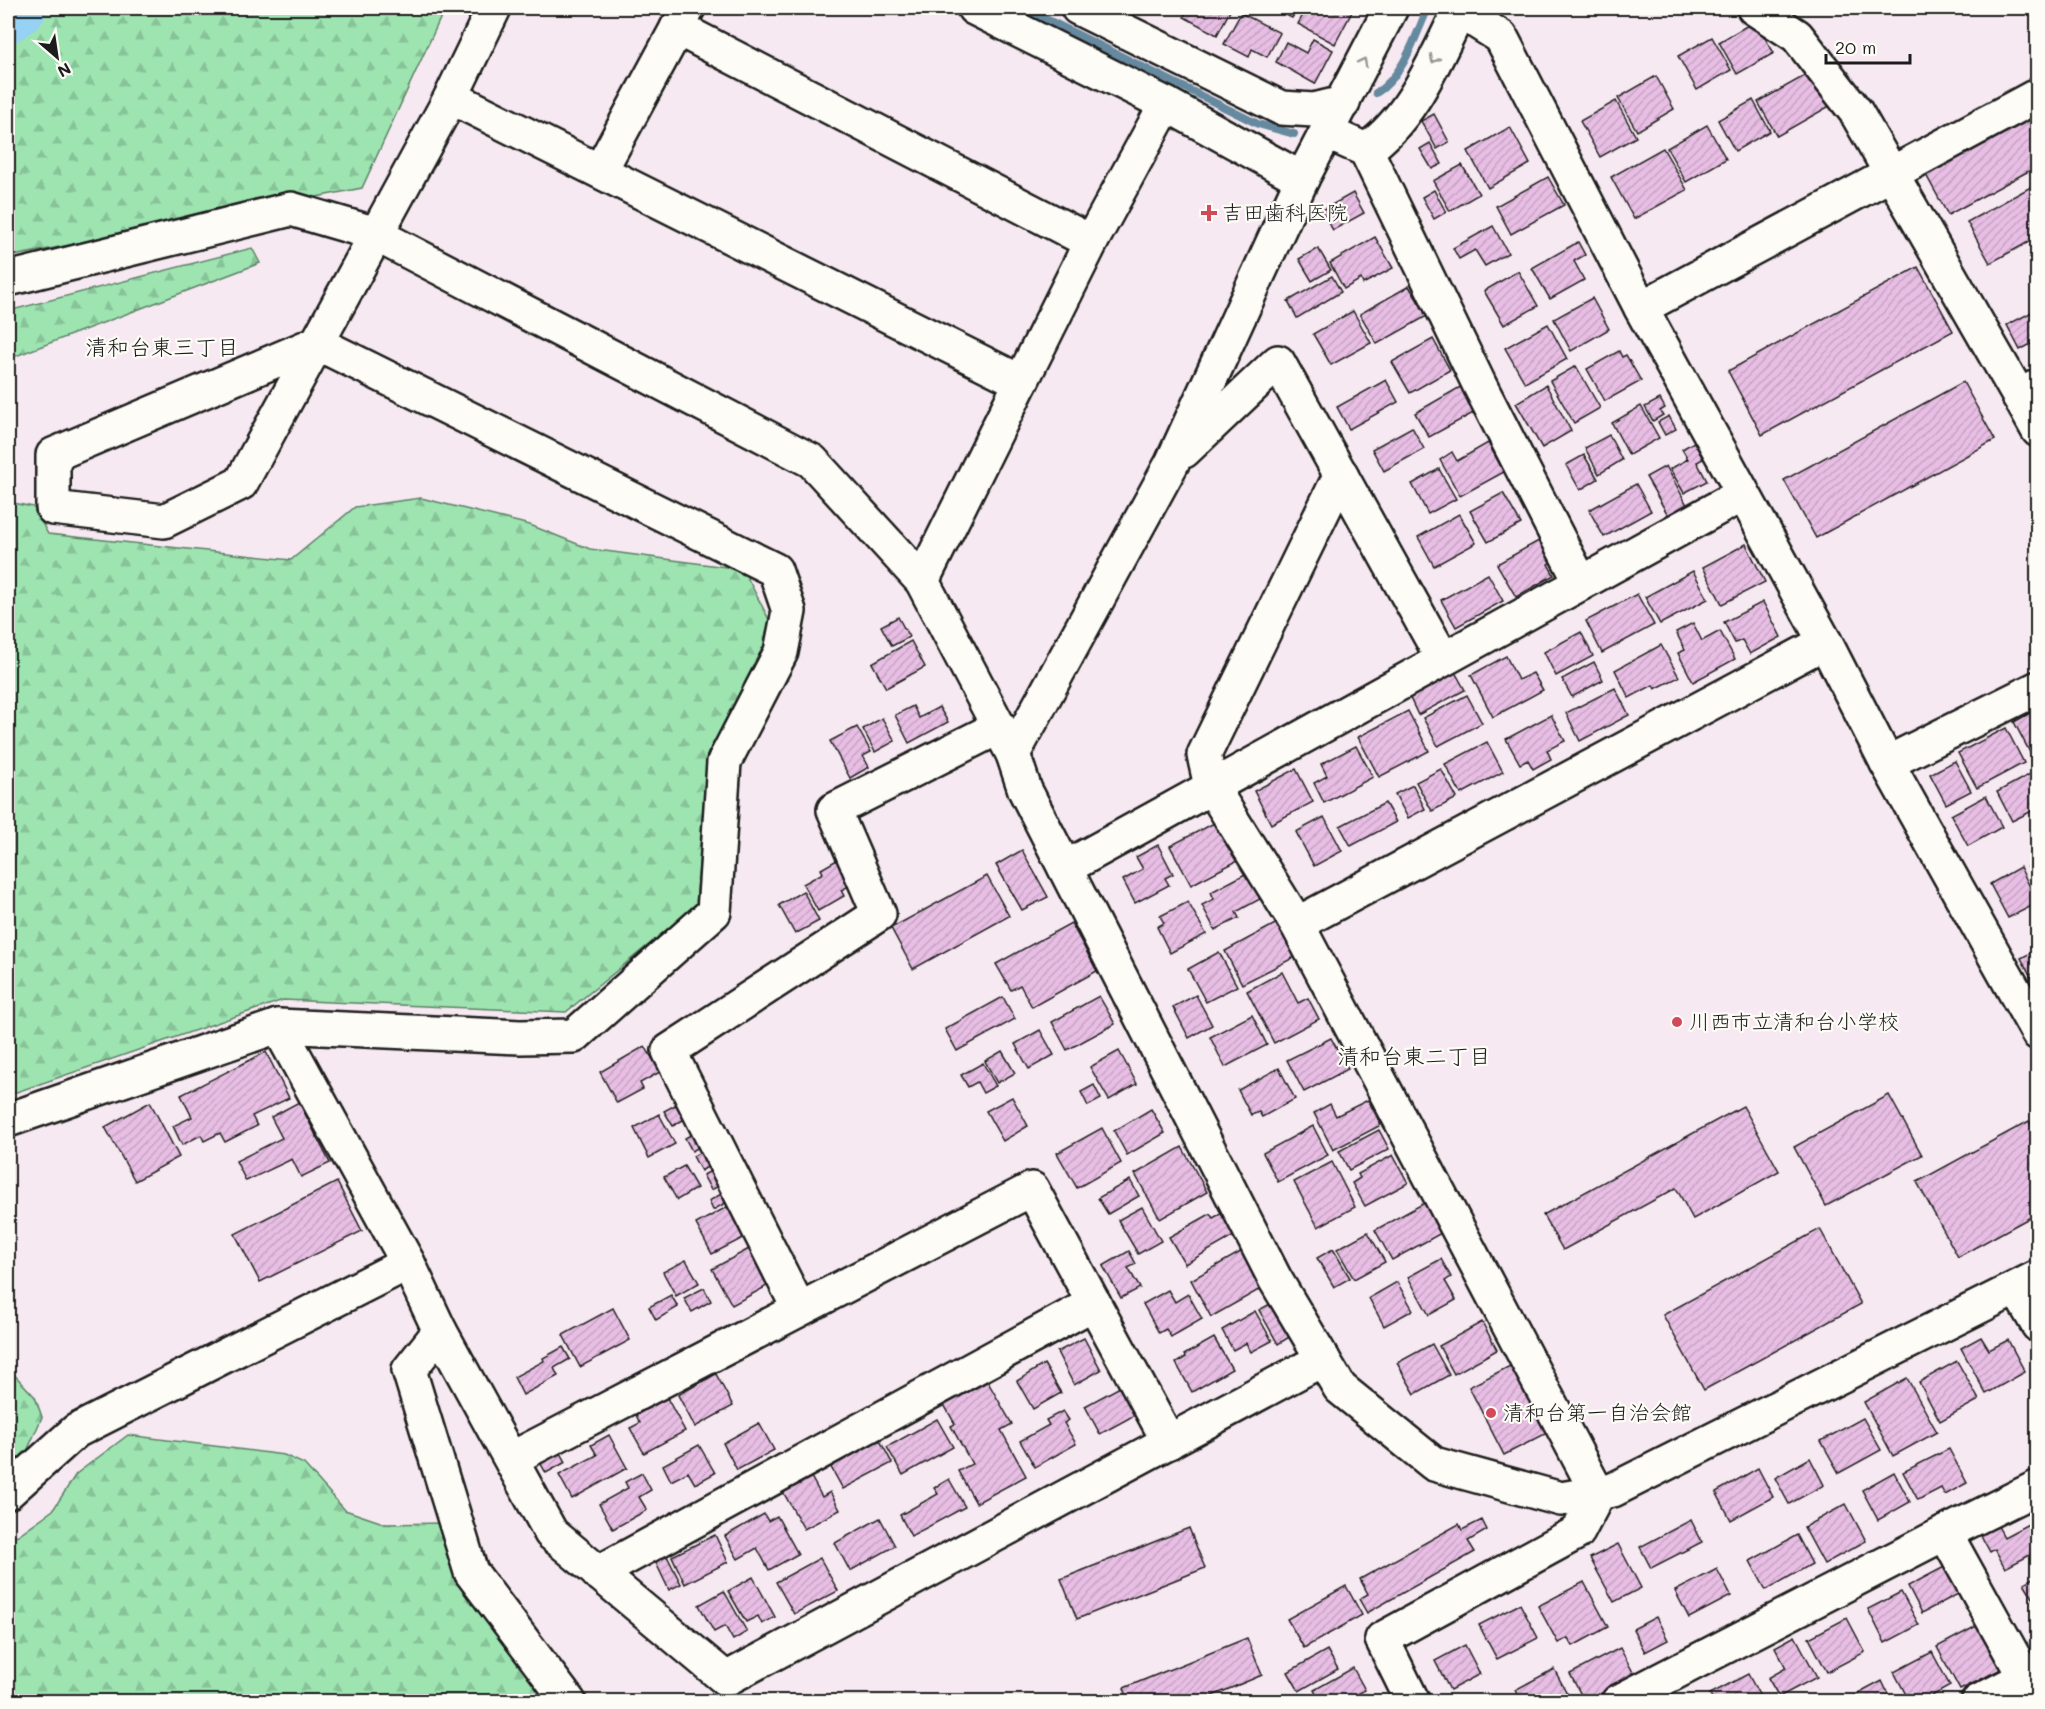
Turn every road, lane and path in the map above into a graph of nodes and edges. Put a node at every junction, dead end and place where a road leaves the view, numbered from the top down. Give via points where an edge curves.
1 (494, 8) edge
2 (974, 8) edge
3 (1078, 8) edge
4 (1391, 8) edge
5 (1459, 8) edge
6 (1754, 8) edge
7 (682, 18) edge
8 (2037, 94) edge
9 (451, 97) junction
10 (1343, 103) junction
11 (1166, 104) junction
12 (1328, 133) junction
13 (1366, 150) junction
14 (600, 171) junction
15 (1891, 172) junction
16 (1302, 178) junction
17 (376, 235) junction
18 (1091, 242) junction
19 (8, 279) edge
20 (1641, 308) junction
21 (317, 344) junction
22 (1021, 382) junction
23 (2028, 391) edge
24 (2037, 430) edge
25 (1172, 463) junction
26 (1341, 474) junction
27 (1743, 494) junction
28 (922, 581) junction
29 (1581, 583) junction
30 (1825, 642) junction
31 (1443, 659) junction
32 (2037, 688) edge
33 (1006, 740) junction
34 (1887, 763) junction
35 (1210, 786) junction
36 (1065, 868) junction
37 (1297, 924) junction
38 (278, 1026) junction
39 (2037, 1033) edge
40 (8, 1119) edge
41 (408, 1263) junction
42 (2027, 1283) edge
43 (1094, 1303) junction
44 (799, 1309) junction
45 (2037, 1325) edge
46 (440, 1331) junction
47 (1323, 1359) junction
48 (1169, 1442) junction
49 (511, 1458) junction
50 (2037, 1487) edge
51 (8, 1492) edge
52 (1599, 1494) junction
53 (1945, 1533) junction
54 (598, 1573) junction
55 (2031, 1689) edge
56 (569, 1701) edge
57 (1413, 1701) edge
58 (1617, 1701) edge
59 (1978, 1701) edge

1 - 9 street
2 - 11 street
3 - 10 street via 1281,108 1314,110
10 -> 4 street
5 -> 13 street via 1408,106 1386,136
5 - 20 street via 1501,36
6 - 15 street via 1797,36 1856,112
7 - 14 street
7 - 18 street
8 - 15 street
9 - 14 street
9 - 17 street
10 - 12 street
11 - 16 street
11 - 18 street
12 - 13 street
12 - 16 street
13 - 29 street
14 - 22 street
15 - 20 street
15 - 23 street
16 - 25 street
17 - 19 street via 291,209
17 - 21 street
17 - 28 street via 812,461
18 - 22 street
20 - 27 street
21 - 21 street via 53,455 53,508 164,521 241,483
21 - 38 street via 775,570 789,611 781,652 724,762 714,912 574,1036
22 - 28 street
23 - 24 street
25 - 26 street via 1278,362
25 - 33 street
26 - 31 street
26 - 35 street via 1204,755
27 - 29 street
27 - 30 street
28 - 33 street
29 - 31 street
30 - 34 street
30 - 37 street
31 - 35 street
32 - 34 street
33 - 36 street via 1025,790
33 - 44 street via 834,810 879,914 669,1051
34 - 39 street
35 - 36 street
35 - 37 street
36 - 47 street via 1275,1279
37 - 52 street
38 - 40 street
38 - 41 street
41 - 46 street
41 - 51 street via 76,1431
42 - 45 street
42 - 52 street via 1661,1467
43 - 44 street via 1032,1189
43 - 48 street
43 - 54 street
44 - 49 street
46 - 49 street
46 - 56 street via 409,1370 471,1572
47 - 48 street
47 - 52 street via 1340,1388 1434,1464 1562,1499
48 - 54 street via 726,1679
49 - 54 street via 551,1533
50 - 53 street
52 - 57 street via 1578,1532 1382,1639
53 - 55 street
53 - 58 street
55 - 59 street

